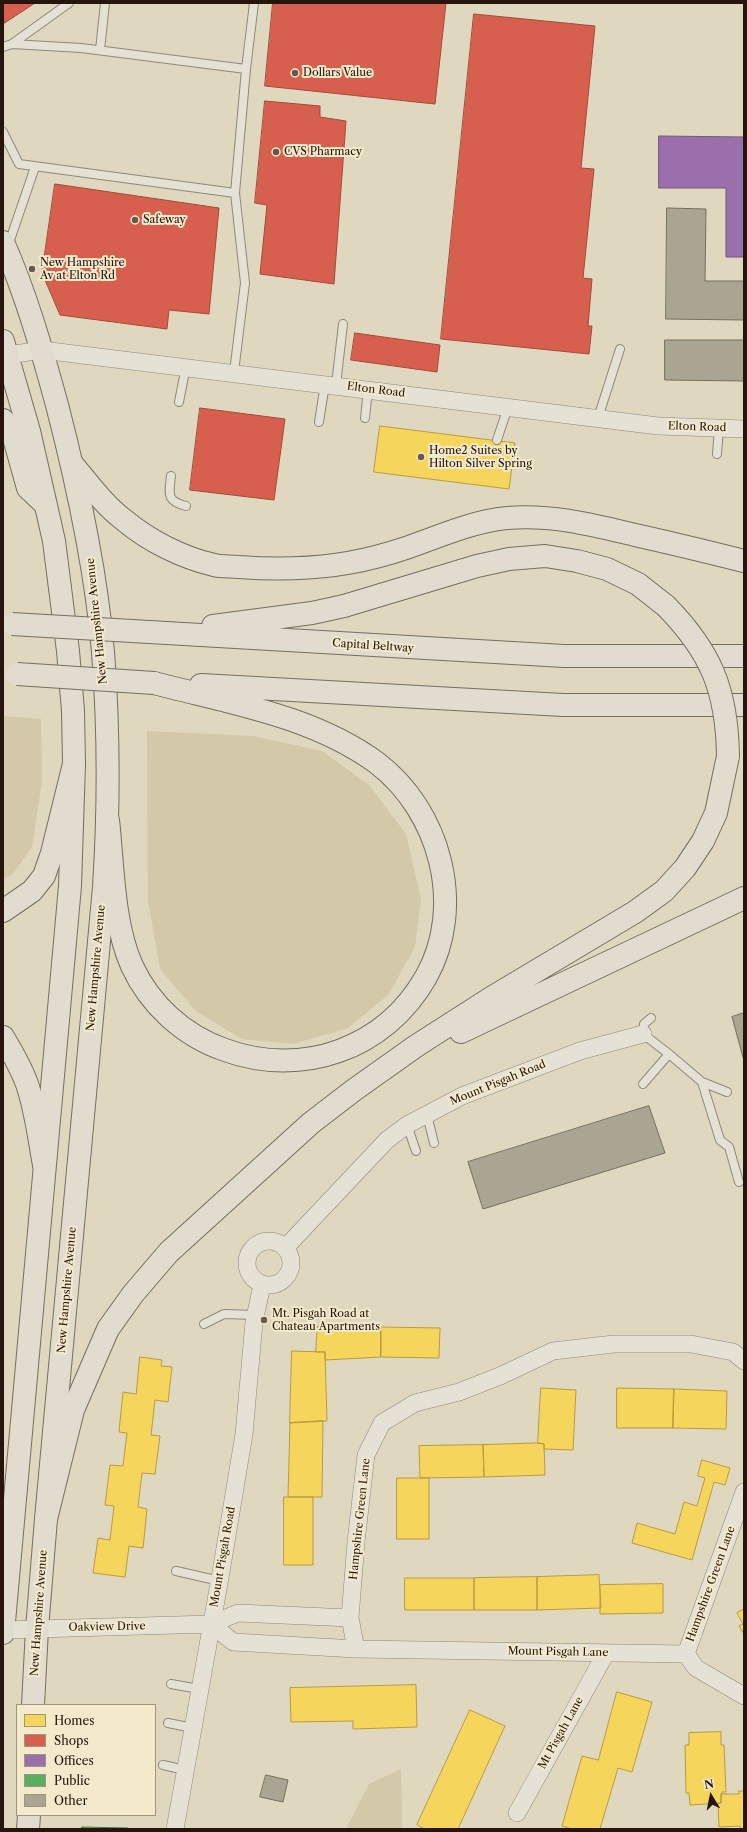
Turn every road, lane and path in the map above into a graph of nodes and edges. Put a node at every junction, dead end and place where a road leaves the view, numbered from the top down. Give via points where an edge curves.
1 (69, 3) edge
2 (105, 3) edge
3 (254, 3) edge
4 (12, 44) junction
5 (3, 47) edge
6 (100, 50) junction
7 (246, 68) junction
8 (3, 132) edge
9 (35, 167) junction
10 (234, 193) junction
11 (5, 246) edge
12 (343, 324) dead end
13 (5, 348) edge
14 (620, 349) dead end
15 (42, 350) junction
16 (186, 366) junction
17 (234, 372) junction
18 (331, 384) junction
19 (368, 389) junction
20 (179, 402) dead end
21 (508, 407) junction
22 (365, 418) dead end
23 (598, 418) junction
24 (3, 420) edge
25 (319, 422) dead end
26 (719, 428) junction
27 (744, 429) edge
28 (497, 440) dead end
29 (717, 454) dead end
30 (73, 465) junction
31 (171, 476) dead end
32 (45, 504) junction
33 (186, 506) dead end
34 (744, 561) edge
35 (6, 623) edge
36 (149, 632) junction
37 (744, 656) edge
38 (8, 674) edge
39 (154, 683) junction
40 (744, 705) edge
41 (74, 764) junction
42 (108, 820) junction
43 (744, 898) edge
44 (3, 911) edge
45 (651, 1018) dead end
46 (643, 1034) junction
47 (3, 1037) edge
48 (669, 1054) junction
49 (702, 1082) junction
50 (643, 1084) dead end
51 (354, 1090) junction
52 (727, 1092) dead end
53 (426, 1115) junction
54 (407, 1125) junction
55 (434, 1143) dead end
56 (416, 1151) dead end
57 (44, 1165) junction
58 (739, 1182) dead end
59 (285, 1248) junction
60 (262, 1284) junction
61 (255, 1315) junction
62 (204, 1324) dead end
63 (744, 1361) edge
64 (744, 1492) edge
65 (46, 1519) junction
66 (176, 1571) dead end
67 (220, 1581) junction
68 (350, 1618) junction
69 (211, 1624) junction
70 (37, 1629) junction
71 (3, 1630) edge
72 (3, 1633) edge
73 (356, 1649) junction
74 (606, 1653) junction
75 (686, 1654) junction
76 (171, 1684) dead end
77 (199, 1689) junction
78 (744, 1696) edge
79 (34, 1704) edge
80 (168, 1722) dead end
81 (193, 1728) junction
82 (164, 1765) dead end
83 (185, 1770) junction
84 (517, 1814) dead end
85 (29, 1816) edge
86 (28, 1829) edge
87 (175, 1829) edge

1 - 4 lane
2 - 6 lane
3 - 7 lane
4 - 5 lane
4 - 6 lane
6 - 7 lane
7 - 10 lane
8 - 9 lane via 19,164
9 - 10 lane
9 - 11 lane
10 - 17 lane via 245,283
11 - 15 main road, New Hampshire Avenue
12 - 18 lane
13 - 15 street, Elton Road
13 - 32 main road via 29,430
14 - 23 lane
15 - 16 street, Elton Road
15 - 30 main road, New Hampshire Avenue
16 - 17 street, Elton Road
16 - 20 lane
17 - 18 street, Elton Road
18 - 19 street, Elton Road
18 - 25 lane
19 - 21 street, Elton Road
19 - 22 lane
21 - 23 street, Elton Road
21 - 28 lane
23 - 26 street, Elton Road via 658,426
24 - 32 main road via 12,432 28,488
26 - 27 street, Elton Road
26 - 29 lane
30 - 34 main road via 125,522 180,554 214,565 292,569 360,561 469,526 506,518 541,517 576,520
30 - 42 main road, New Hampshire Avenue via 89,548 103,652
31 - 33 lane via 170,498 174,504
32 - 41 main road via 54,541 68,651
35 - 36 main road, Capital Beltway, bridge
36 - 37 main road, Capital Beltway via 564,656
36 - 51 main road, bridge via 312,613 344,606 477,566 509,559 545,556 607,569 638,584 686,626 714,672 728,730 728,756 713,820 685,868 664,891 635,912 491,998
38 - 39 main road, bridge
39 - 40 main road via 562,705
39 - 42 main road via 290,719 324,732 378,765 401,786 421,811 434,838 446,898 442,928 426,976 395,1015 376,1033 354,1046 329,1055 302,1060 270,1061 239,1055 210,1045 184,1029 161,1009 145,990 132,966 123,941
41 - 44 main road via 44,876 32,891
41 - 57 main road via 70,886
42 - 65 main road, New Hampshire Avenue
43 - 51 main road via 499,1012
45 - 46 lane via 644,1024
46 - 48 lane
46 - 53 street, Mount Pisgah Road via 580,1050 462,1096
47 - 57 main road via 27,1084 36,1116
48 - 49 lane
48 - 50 lane
49 - 52 lane
49 - 58 lane via 720,1140 729,1147
51 - 65 main road via 310,1123 169,1252 128,1300 108,1329 73,1410
53 - 54 street, Mount Pisgah Road
53 - 55 lane
54 - 56 lane
54 - 59 street, Mount Pisgah Road via 387,1140
57 - 71 main road
59 - 60 street via 290,1255 291,1263 288,1275 270,1286
59 - 60 street via 270,1240 262,1241 249,1252 246,1268 255,1281
60 - 61 street, Mount Pisgah Road
61 - 62 lane via 224,1314
61 - 67 street, Mount Pisgah Road via 244,1434
63 - 68 street, Hampshire Green Lane via 733,1352 691,1344 614,1344 553,1351 459,1392 414,1403 382,1423 366,1455
64 - 75 street, Hampshire Green Lane
65 - 70 main road, New Hampshire Avenue
66 - 67 lane
67 - 69 street, Mount Pisgah Road
68 - 69 street via 238,1613
68 - 73 street
69 - 70 street, Oakview Drive
69 - 73 street, Mount Pisgah Lane via 233,1642
69 - 77 street, Mount Pisgah Road
70 - 71 street, Oakview Drive
70 - 79 main road, New Hampshire Avenue
71 - 72 main road
73 - 74 street, Mount Pisgah Lane
74 - 75 street, Mount Pisgah Lane
74 - 84 street, Mt Pisgah Lane
75 - 78 street via 696,1668
76 - 77 lane
77 - 81 street, Mount Pisgah Road
80 - 81 lane
81 - 83 street, Mount Pisgah Road
82 - 83 lane
83 - 87 street, Mount Pisgah Road
85 - 86 main road

